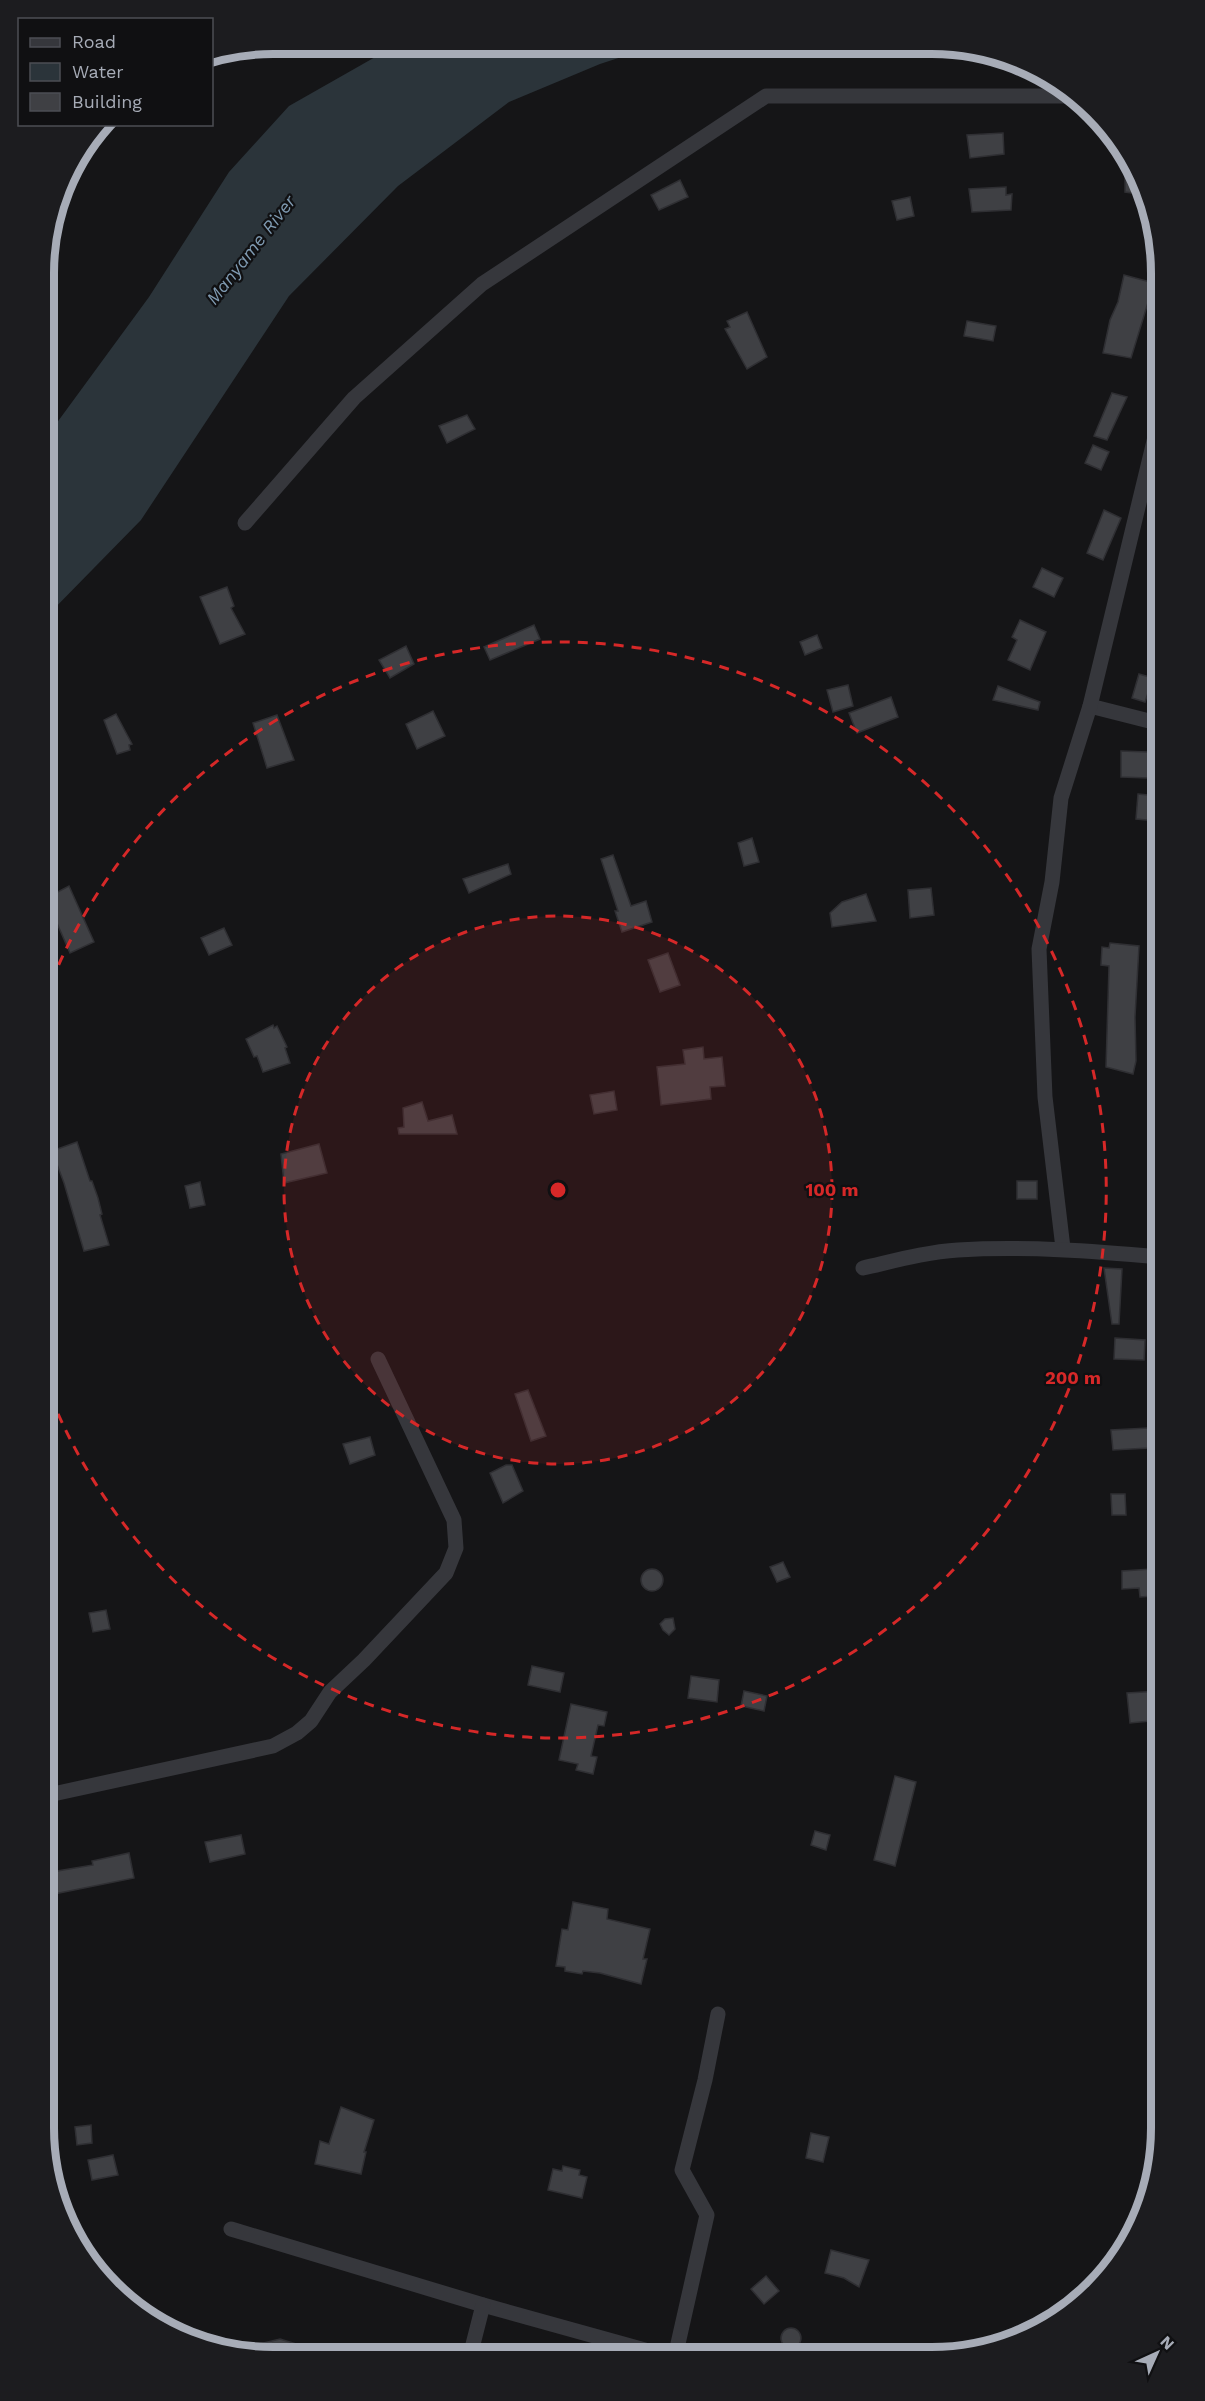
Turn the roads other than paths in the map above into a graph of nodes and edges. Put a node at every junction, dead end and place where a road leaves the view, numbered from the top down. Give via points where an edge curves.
1 (1060, 96) edge
2 (1151, 453) edge
3 (245, 523) dead end
4 (1090, 706) junction
5 (1151, 721) edge
6 (1063, 1248) junction
7 (1151, 1256) edge
8 (863, 1268) dead end
9 (378, 1359) dead end
10 (54, 1794) edge
11 (718, 2014) dead end
12 (231, 2229) dead end
13 (483, 2305) junction
14 (472, 2347) edge
15 (634, 2347) edge
16 (677, 2347) edge

1 - 3 street via 766,96 482,284 354,398
2 - 4 street
4 - 5 street
4 - 6 street via 1061,798 1052,882 1039,949 1045,1097
6 - 7 street
6 - 8 street via 957,1250
9 - 10 street via 454,1520 456,1548 446,1574 330,1692 311,1721 297,1733 273,1746
11 - 16 street via 682,2170 707,2215
12 - 13 street
13 - 14 street
13 - 15 street

